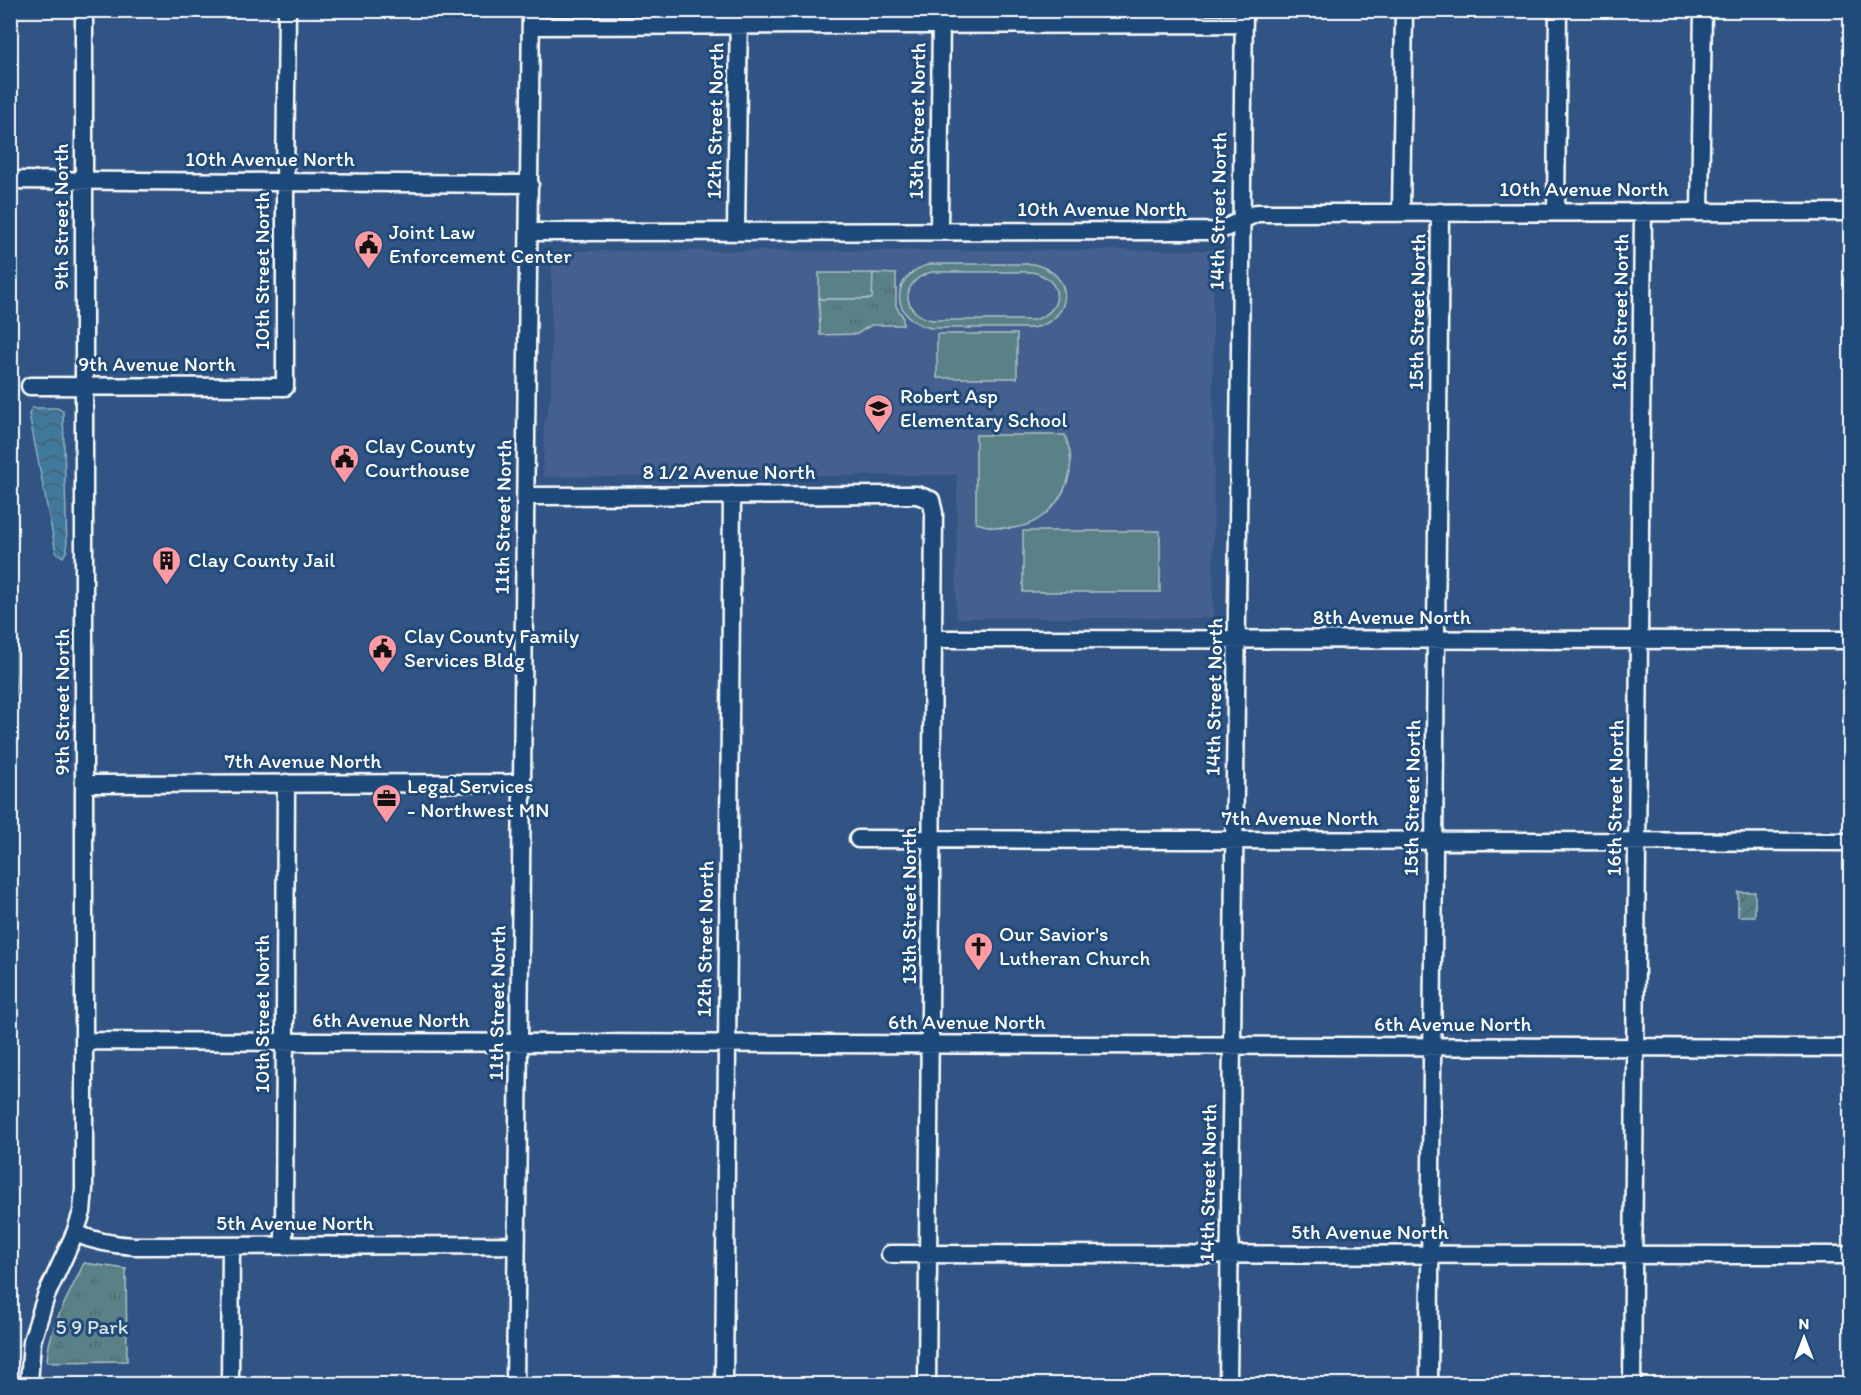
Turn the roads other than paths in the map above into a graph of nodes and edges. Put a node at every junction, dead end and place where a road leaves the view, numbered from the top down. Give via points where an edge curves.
1 (84, 10) edge
2 (287, 10) edge
3 (1404, 10) edge
4 (1558, 10) edge
5 (1703, 10) edge
6 (941, 17) edge
7 (1244, 17) edge
8 (531, 18) edge
9 (739, 18) edge
10 (10, 180) edge
11 (83, 180) junction
12 (285, 181) junction
13 (530, 184) junction
14 (1700, 211) junction
15 (1401, 212) junction
16 (1440, 212) junction
17 (1556, 212) junction
18 (1643, 212) junction
19 (1851, 212) edge
20 (1240, 221) junction
21 (736, 231) junction
22 (939, 231) junction
23 (530, 232) junction
24 (30, 386) dead end
25 (85, 386) junction
26 (285, 387) joint
27 (732, 495) junction
28 (526, 496) junction
29 (931, 500) joint
30 (933, 639) junction
31 (1237, 639) junction
32 (1436, 639) junction
33 (1639, 640) junction
34 (1851, 640) edge
35 (286, 783) junction
36 (522, 783) junction
37 (84, 784) junction
38 (858, 840) dead end
39 (932, 840) junction
40 (1234, 840) junction
41 (1434, 841) junction
42 (1637, 841) junction
43 (1851, 842) edge
44 (84, 1041) junction
45 (285, 1042) junction
46 (519, 1043) junction
47 (727, 1044) junction
48 (930, 1044) junction
49 (1232, 1045) junction
50 (1432, 1046) junction
51 (1635, 1047) junction
52 (1851, 1048) edge
53 (75, 1233) junction
54 (284, 1245) junction
55 (516, 1245) junction
56 (231, 1246) junction
57 (890, 1254) dead end
58 (928, 1254) junction
59 (1229, 1254) junction
60 (1430, 1255) junction
61 (1633, 1255) junction
62 (1851, 1255) edge
63 (29, 1384) edge
64 (230, 1384) edge
65 (514, 1384) edge
66 (724, 1384) edge
67 (927, 1384) edge
68 (1228, 1384) edge
69 (1429, 1384) edge
70 (1632, 1384) edge

1 - 11 street, 9th Street North
2 - 12 street, 10th Street North
3 - 15 street, 15th Street North
4 - 17 street
5 - 14 street
6 - 7 street
6 - 9 street
6 - 22 street, 13th Street North
7 - 20 street, 14th Street North
8 - 9 street
8 - 13 street, 11th Street North
9 - 21 street, 12th Street North
10 - 11 street, 10th Avenue North
11 - 12 street, 10th Avenue North
11 - 25 street, 9th Street North
12 - 13 street, 10th Avenue North
12 - 26 street, 10th Street North
13 - 23 street, 11th Street North
14 - 18 street, 10th Avenue North
14 - 19 street, 10th Avenue North
15 - 16 street, 10th Avenue North
15 - 20 street, 10th Avenue North via 1257,213
16 - 17 street, 10th Avenue North
16 - 32 street, 15th Street North
17 - 18 street, 10th Avenue North
18 - 33 street, 16th Street North
20 - 22 street, 10th Avenue North via 1219,231
20 - 31 street, 14th Street North
21 - 22 street, 10th Avenue North
21 - 23 street, 10th Avenue North
23 - 28 street, 11th Street North
24 - 25 street, 9th Avenue North
25 - 26 street, 9th Avenue North
25 - 37 street, 9th Street North
27 - 28 street, 8 1/2 Avenue North
27 - 29 street, 8 1/2 Avenue North via 917,495
27 - 47 street, 12th Street North
28 - 36 street, 11th Street North
29 - 30 street, 13th Street North
30 - 31 street, 8th Avenue North
30 - 39 street, 13th Street North
31 - 32 street, 8th Avenue North
31 - 40 street, 14th Street North
32 - 33 street, 8th Avenue North
32 - 41 street, 15th Street North
33 - 34 street, 8th Avenue North
33 - 42 street, 16th Street North
35 - 36 street, 7th Avenue North
35 - 37 street, 7th Avenue North
35 - 45 street, 10th Street North
36 - 46 street, 11th Street North
37 - 44 street, 9th Street North
38 - 39 street, 7th Avenue North
39 - 40 street, 7th Avenue North
39 - 48 street, 13th Street North
40 - 41 street, 7th Avenue North
40 - 49 street, 14th Street North
41 - 42 street, 7th Avenue North
41 - 50 street, 15th Street North
42 - 43 street, 7th Avenue North
42 - 51 street, 16th Street North
44 - 45 street, 6th Avenue North
44 - 53 street, 9th Street North via 84,1189
45 - 46 street, 6th Avenue North
45 - 54 street, 10th Street North
46 - 47 street, 6th Avenue North
46 - 55 street, 11th Street North
47 - 48 street, 6th Avenue North
47 - 66 street, 12th Street North
48 - 49 street, 6th Avenue North
48 - 58 street, 13th Street North
49 - 50 street, 6th Avenue North
49 - 59 street, 14th Street North
50 - 51 street, 6th Avenue North
50 - 60 street, 15th Street North
51 - 52 street, 6th Avenue North
51 - 61 street, 16th Street North
53 - 56 street, 5th Avenue North via 115,1245
53 - 63 street, 9th Street North via 39,1317 32,1341
54 - 55 street, 5th Avenue North
54 - 56 street, 5th Avenue North
55 - 65 street, 11th Street North
56 - 64 street
57 - 58 street, 5th Avenue North
58 - 59 street, 5th Avenue North
58 - 67 street, 13th Street North
59 - 60 street, 5th Avenue North
59 - 68 street, 14th Street North
60 - 61 street, 5th Avenue North
60 - 69 street, 15th Street North
61 - 62 street, 5th Avenue North
61 - 70 street, 16th Street North

